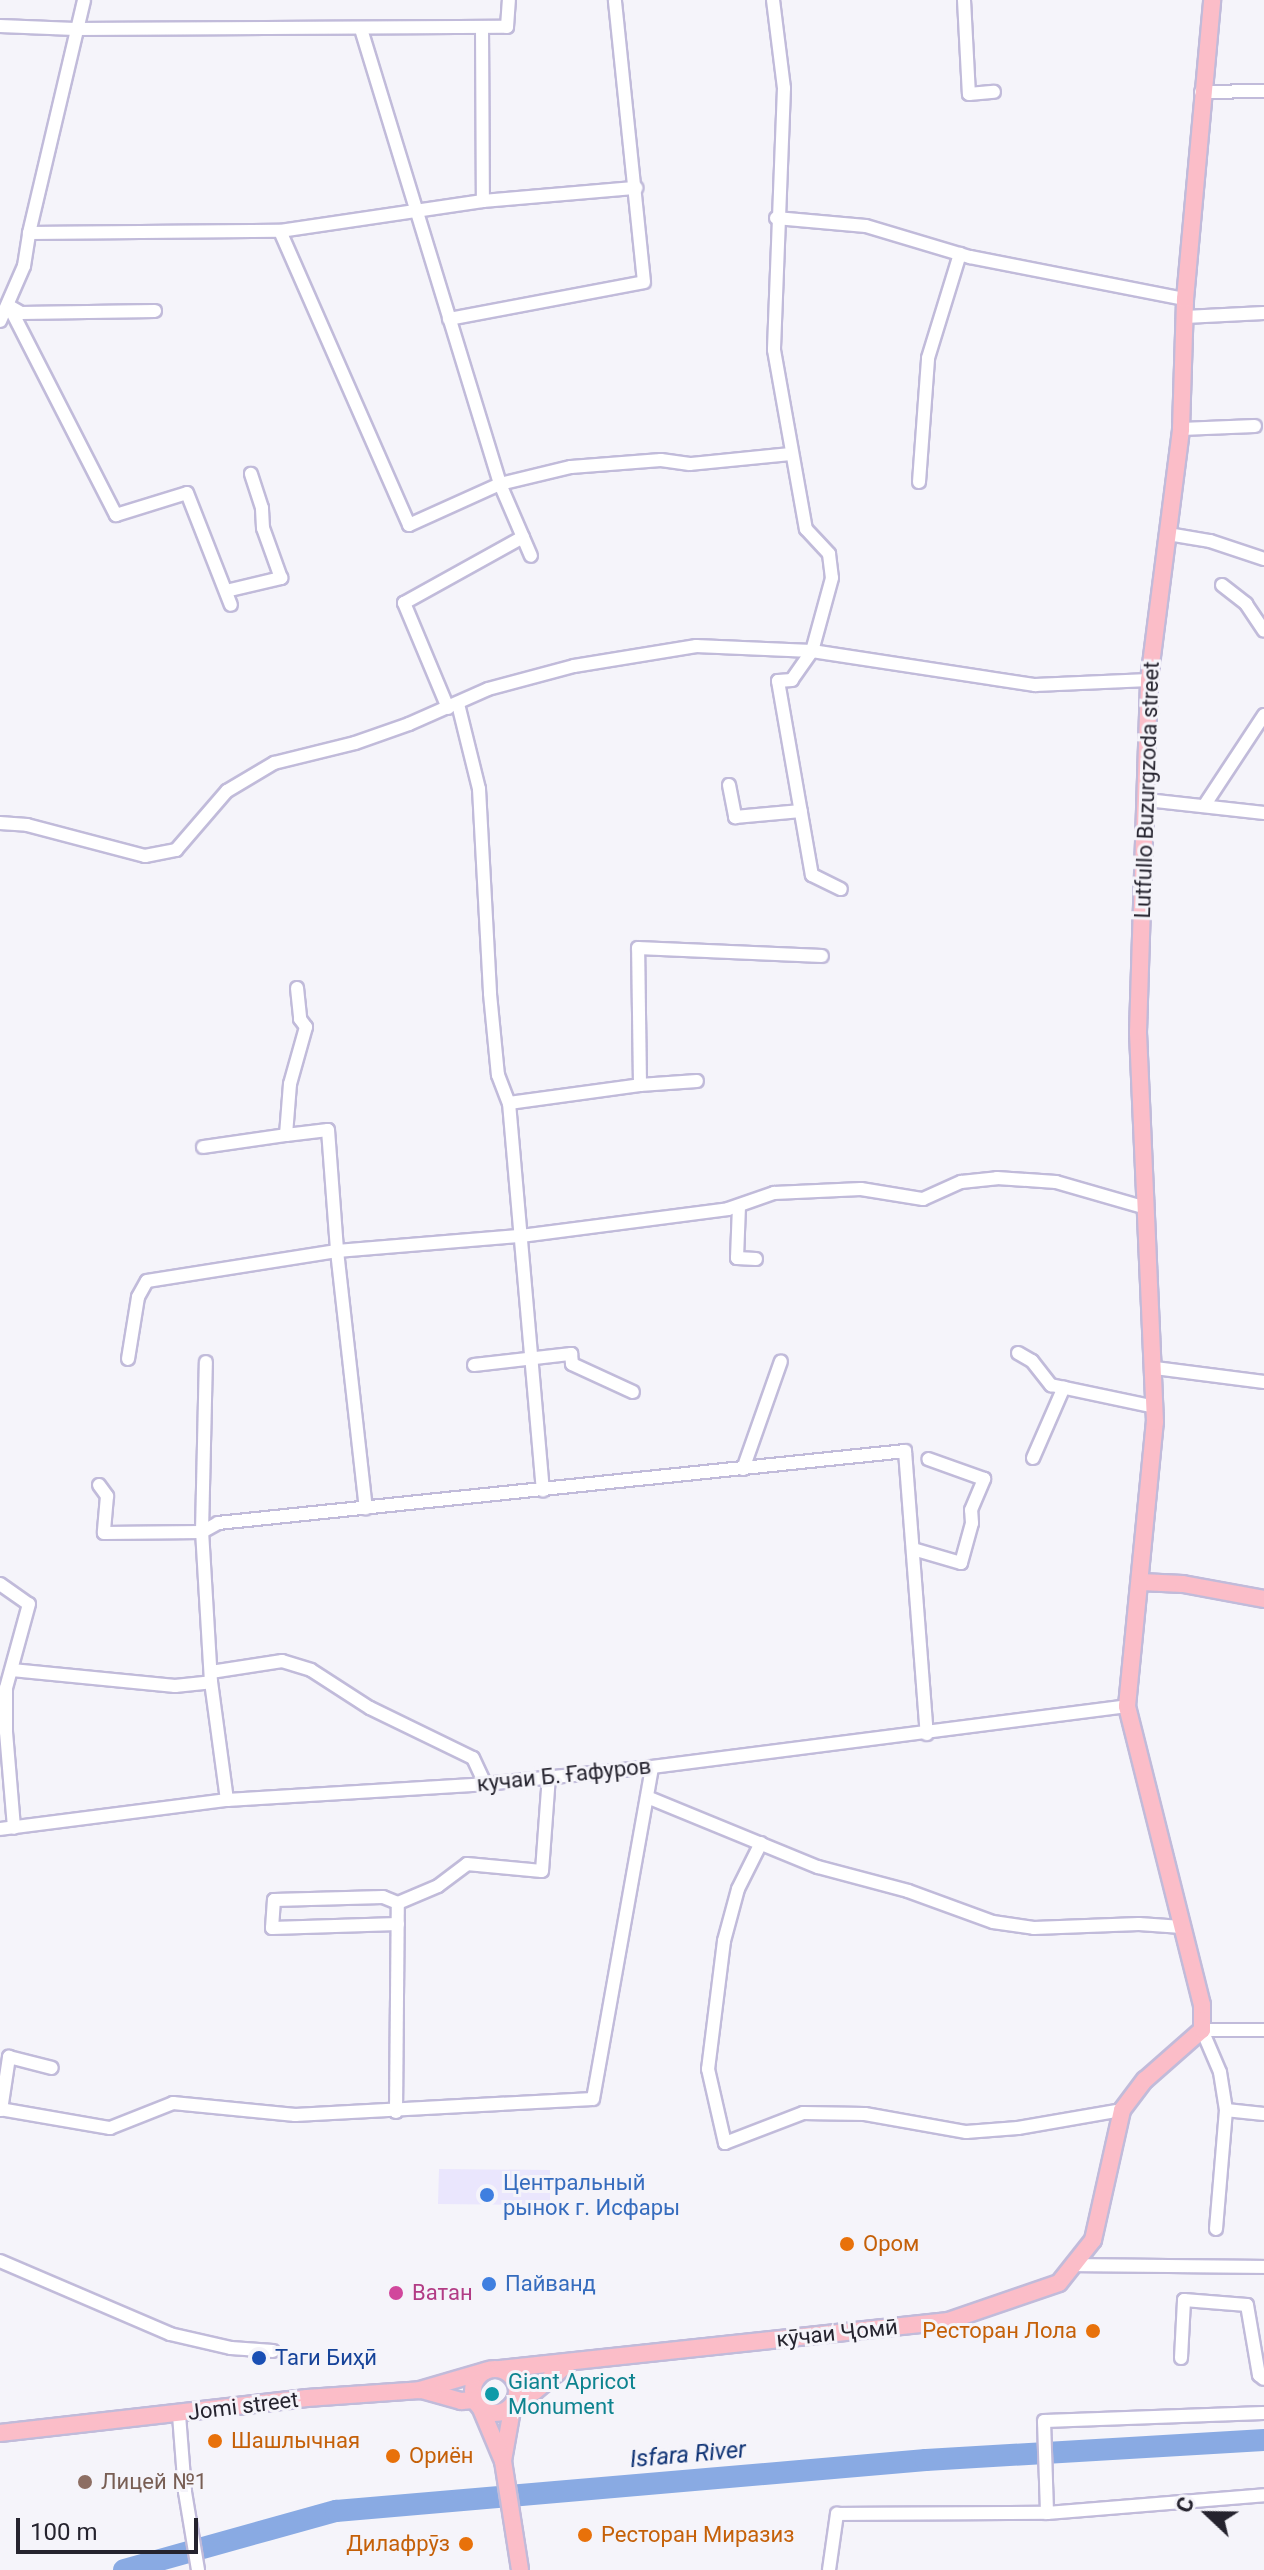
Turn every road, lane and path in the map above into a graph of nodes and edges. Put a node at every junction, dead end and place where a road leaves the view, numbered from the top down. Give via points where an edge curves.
1 (84, 0) edge
2 (509, 0) edge
3 (615, 0) edge
4 (773, 0) edge
5 (964, 0) edge
6 (1212, 0) edge
7 (0, 26) edge
8 (482, 27) junction
9 (75, 29) junction
10 (361, 29) junction
11 (1264, 91) edge
12 (994, 92) dead end
13 (1201, 92) junction
14 (636, 188) junction
15 (483, 201) junction
16 (418, 210) junction
17 (776, 218) junction
18 (280, 231) junction
19 (29, 233) junction
20 (960, 254) junction
21 (1185, 299) junction
22 (9, 306) junction
23 (155, 311) dead end
24 (1264, 313) edge
25 (1185, 317) junction
26 (449, 319) junction
27 (0, 321) edge
28 (1255, 426) dead end
29 (1181, 429) junction
30 (790, 454) junction
31 (251, 474) dead end
32 (919, 482) dead end
33 (500, 484) junction
34 (1168, 534) junction
35 (523, 537) junction
36 (531, 556) dead end
37 (1264, 559) edge
38 (1222, 585) dead end
39 (226, 591) junction
40 (231, 605) dead end
41 (1264, 631) edge
42 (812, 651) junction
43 (1149, 680) junction
44 (453, 706) junction
45 (1264, 715) edge
46 (729, 785) dead end
47 (1147, 800) junction
48 (1204, 806) junction
49 (801, 811) junction
50 (1264, 813) edge
51 (0, 823) edge
52 (841, 889) dead end
53 (822, 956) dead end
54 (297, 988) dead end
55 (697, 1081) dead end
56 (640, 1085) junction
57 (509, 1103) junction
58 (286, 1135) junction
59 (203, 1147) dead end
60 (739, 1206) junction
61 (1146, 1208) junction
62 (521, 1236) junction
63 (337, 1251) junction
64 (756, 1259) dead end
65 (1018, 1353) dead end
66 (531, 1358) junction
67 (128, 1359) dead end
68 (781, 1361) dead end
69 (206, 1362) dead end
70 (474, 1365) dead end
71 (1155, 1368) junction
72 (1264, 1382) edge
73 (1064, 1387) junction
74 (633, 1392) dead end
75 (1155, 1407) junction
76 (1033, 1458) dead end
77 (928, 1459) dead end
78 (743, 1469) junction
79 (99, 1485) dead end
80 (543, 1491) junction
81 (366, 1508) junction
82 (202, 1532) junction
83 (913, 1549) junction
84 (1141, 1582) junction
85 (0, 1584) edge
86 (1264, 1599) edge
87 (12, 1670) junction
88 (211, 1677) junction
89 (1127, 1706) junction
90 (927, 1734) junction
91 (652, 1767) junction
92 (549, 1776) junction
93 (485, 1784) junction
94 (647, 1797) junction
95 (227, 1800) junction
96 (14, 1828) junction
97 (0, 1829) edge
98 (761, 1843) junction
99 (398, 1903) junction
100 (398, 1924) junction
101 (1182, 1927) junction
102 (1202, 2030) junction
103 (1264, 2030) edge
104 (52, 2068) dead end
105 (1, 2110) edge
106 (1122, 2110) junction
107 (1226, 2110) junction
108 (396, 2112) junction
109 (1264, 2114) edge
110 (1216, 2229) dead end
111 (0, 2261) edge
112 (1073, 2265) junction
113 (1264, 2267) edge
114 (273, 2351) dead end
115 (1181, 2358) dead end
116 (570, 2361) junction
117 (492, 2370) junction
118 (1264, 2379) edge
119 (420, 2390) junction
120 (514, 2402) junction
121 (478, 2404) junction
122 (1264, 2413) edge
123 (179, 2415) junction
124 (0, 2433) edge
125 (504, 2466) junction
126 (1264, 2495) edge
127 (1047, 2513) junction
128 (198, 2570) edge
129 (520, 2570) edge
130 (829, 2570) edge

1 - 9 street
2 - 8 street via 507,27
3 - 14 street
4 - 17 street via 784,88
5 - 12 street via 969,94
6 - 13 main road, Lutfullo Buzurgzoda street
7 - 9 street
8 - 10 street
8 - 15 street
9 - 10 street
9 - 19 street
10 - 16 street
11 - 13 street
13 - 21 main road, Lutfullo Buzurgzoda street
14 - 15 street
14 - 26 street via 644,282
15 - 16 street
16 - 18 street
16 - 26 street
17 - 20 street via 866,226
17 - 30 street via 774,350
18 - 19 street
18 - 33 street via 409,525
19 - 22 street
20 - 21 street
20 - 32 street via 928,358
21 - 25 main road, Lutfullo Buzurgzoda street
22 - 23 street via 21,313
22 - 27 street
22 - 39 street via 116,515 187,493
24 - 25 street
25 - 29 main road, Lutfullo Buzurgzoda street
26 - 33 street
28 - 29 street
29 - 34 main road, Lutfullo Buzurgzoda street
30 - 33 street via 690,464 661,460 571,467
30 - 42 street via 806,529 829,554 831,566 829,596
31 - 39 street via 281,578
33 - 35 street
34 - 37 street
34 - 43 main road, Lutfullo Buzurgzoda street
35 - 36 street
35 - 44 street via 404,603
38 - 41 street via 1246,604
39 - 40 street
42 - 43 street via 1035,685
42 - 44 street via 696,646 574,666 488,689
42 - 49 street via 792,680 778,681
43 - 47 main road, Lutfullo Buzurgzoda street
44 - 51 street via 355,743 274,763 227,791 176,850 145,856 27,825
44 - 57 street via 479,789 491,1007 498,1075
45 - 48 street
46 - 49 street via 735,817
47 - 48 street
47 - 61 main road, Lutfullo Buzurgzoda street via 1138,1032
48 - 50 street
49 - 52 street via 812,875
53 - 56 street via 638,948
54 - 58 street via 300,1019 306,1027 290,1084
55 - 56 street
56 - 57 street
57 - 62 street
58 - 59 street
58 - 63 street via 328,1130
60 - 61 street via 774,1193 861,1189 923,1199 961,1182 997,1178 1056,1182
60 - 62 street
60 - 64 street via 737,1258
61 - 71 main road, Lutfullo Buzurgzoda street
62 - 63 street
62 - 66 street
63 - 67 street via 147,1281 138,1297
63 - 81 street
65 - 73 street via 1032,1361 1051,1385
66 - 70 street
66 - 74 street via 571,1354 572,1364
66 - 80 street
68 - 78 street
69 - 82 street
71 - 72 street
71 - 75 main road, Lutfullo Buzurgzoda street
73 - 75 street
73 - 76 street
75 - 84 main road, Lutfullo Buzurgzoda street
77 - 83 street via 984,1479 971,1510 961,1563
78 - 80 street
78 - 83 street via 905,1451
79 - 82 street via 107,1496 104,1533
80 - 81 street
81 - 82 street via 218,1523
82 - 88 street
83 - 90 street
84 - 86 main road
84 - 89 main road, Lutfullo Buzurgzoda street
85 - 87 street via 29,1604
87 - 88 street via 175,1686
87 - 96 street via 6,1688 6,1732
88 - 93 street via 282,1661 311,1670 370,1708 473,1758
88 - 95 street
89 - 90 street, кучаи Б. Ғафуров
89 - 101 main road
90 - 91 street, кучаи Б. Ғафуров
91 - 92 street, кучаи Б. Ғафуров
91 - 94 street
92 - 93 street, кучаи Б. Ғафуров
92 - 99 street via 542,1871 467,1864 438,1886
93 - 95 street, кучаи Б. Ғафуров
94 - 98 street
94 - 108 street via 593,2099
95 - 96 street, кучаи Б. Ғафуров
96 - 97 street, кучаи Б. Ғафуров
98 - 101 street via 818,1867 908,1891 993,1922 1034,1928
98 - 106 street via 738,1889 727,1928 712,2030 708,2069 725,2143 803,2113 865,2114 966,2132
99 - 100 street
99 - 100 street via 383,1897 274,1900 272,1928
100 - 108 street
101 - 102 main road via 1202,2005
102 - 103 street
102 - 106 main road, кӯчаи Ҷомӣ via 1145,2080
102 - 107 street via 1220,2072
104 - 105 street via 9,2057
105 - 108 street via 110,2128 173,2103 295,2115
106 - 112 main road, кӯчаи Ҷомӣ via 1093,2240
107 - 109 street
107 - 110 street
111 - 114 street via 170,2334
112 - 113 street
112 - 116 main road, кӯчаи Ҷомӣ via 1059,2283 948,2321
115 - 118 street via 1184,2300 1247,2305
116 - 117 main road, кӯчаи Ҷомӣ
116 - 120 main road
117 - 119 main road, Jomi street
117 - 120 main road via 516,2383
117 - 121 main road via 475,2380
119 - 121 main road
119 - 123 main road, Jomi street
120 - 121 main road via 501,2412
120 - 125 main road
121 - 125 main road
122 - 127 street via 1044,2421
123 - 124 main road, Jomi street
123 - 128 street
125 - 129 main road
126 - 127 street
127 - 130 street via 837,2514

